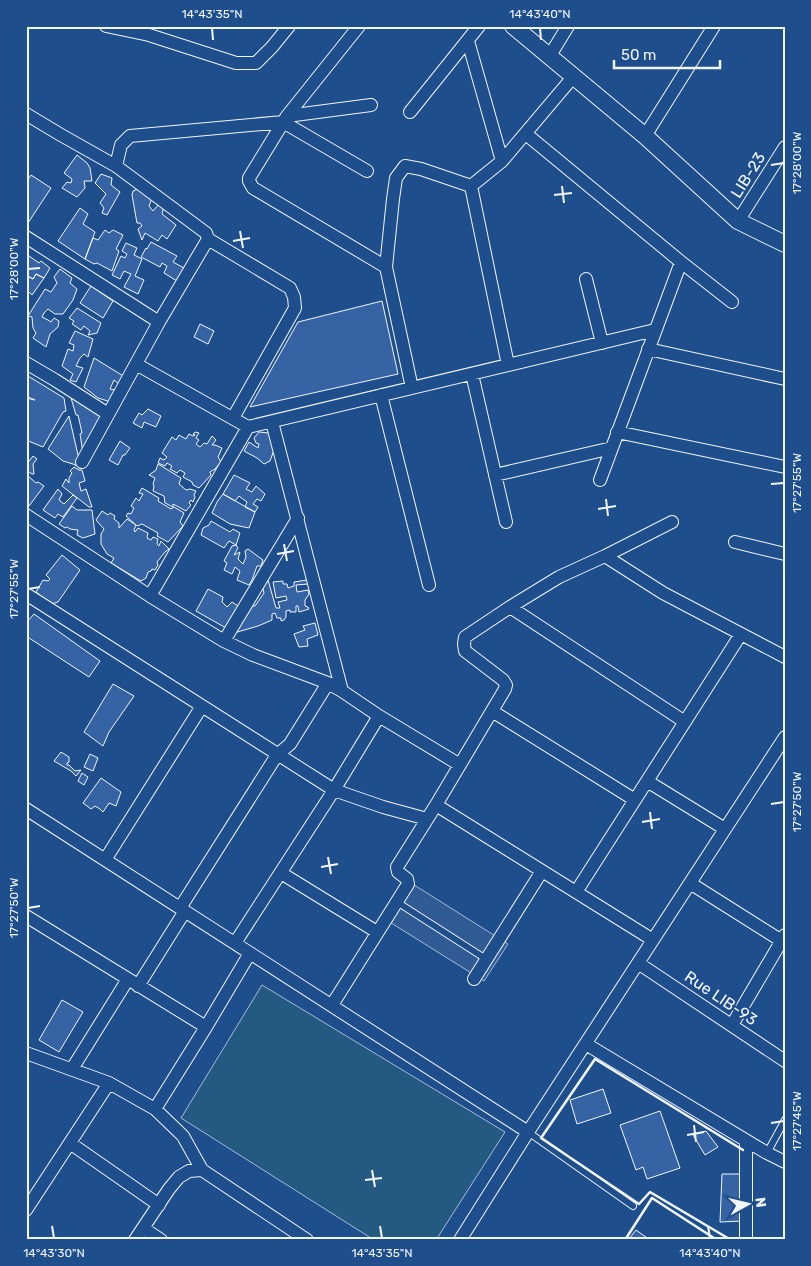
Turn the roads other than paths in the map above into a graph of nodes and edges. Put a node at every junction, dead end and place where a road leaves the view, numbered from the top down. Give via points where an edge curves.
1 (106, 26) edge
2 (289, 26) edge
3 (358, 26) edge
4 (480, 26) edge
5 (513, 26) edge
6 (568, 26) edge
7 (714, 26) edge
8 (468, 41) junction
9 (549, 57) junction
10 (573, 77) junction
11 (371, 105) dead end
12 (410, 112) dead end
13 (26, 114) edge
14 (285, 119) junction
15 (526, 134) junction
16 (645, 136) junction
17 (785, 147) edge
18 (502, 161) junction
19 (116, 166) junction
20 (368, 172) dead end
21 (471, 186) junction
22 (738, 221) junction
23 (26, 237) edge
24 (208, 239) junction
25 (785, 244) edge
26 (681, 262) junction
27 (386, 267) junction
28 (586, 279) dead end
29 (732, 302) dead end
30 (159, 322) junction
31 (655, 330) junction
32 (602, 343) junction
33 (648, 349) junction
34 (26, 363) edge
35 (136, 364) junction
36 (508, 365) junction
37 (472, 374) junction
38 (785, 379) edge
39 (412, 388) junction
40 (380, 395) junction
41 (108, 414) junction
42 (232, 418) junction
43 (272, 422) junction
44 (248, 427) junction
45 (617, 432) junction
46 (612, 448) junction
47 (82, 462) dead end
48 (785, 467) edge
49 (495, 475) junction
50 (600, 480) dead end
51 (298, 518) junction
52 (28, 519) edge
53 (506, 522) dead end
54 (672, 522) dead end
55 (735, 542) dead end
56 (785, 554) edge
57 (605, 556) junction
58 (429, 585) dead end
59 (26, 594) edge
60 (150, 596) junction
61 (510, 607) junction
62 (741, 634) junction
63 (224, 641) junction
64 (785, 657) edge
65 (328, 683) junction
66 (342, 691) junction
67 (202, 706) junction
68 (492, 711) junction
69 (379, 716) junction
70 (685, 722) junction
71 (785, 737) edge
72 (278, 754) junction
73 (460, 765) junction
74 (647, 782) junction
75 (334, 790) junction
76 (635, 800) junction
77 (436, 805) junction
78 (26, 809) edge
79 (427, 819) junction
80 (725, 829) junction
81 (105, 860) junction
82 (542, 871) junction
83 (281, 873) junction
84 (690, 883) junction
85 (576, 892) junction
86 (396, 902) junction
87 (183, 909) junction
88 (26, 916) edge
89 (377, 932) junction
90 (653, 940) junction
91 (784, 940) edge
92 (235, 943) junction
93 (250, 953) junction
94 (486, 959) junction
95 (638, 963) junction
96 (474, 979) dead end
97 (133, 982) junction
98 (332, 1005) junction
99 (732, 1025) junction
100 (206, 1027) junction
101 (586, 1044) junction
102 (26, 1053) edge
103 (785, 1061) edge
104 (72, 1069) junction
105 (109, 1083) junction
106 (155, 1108) junction
107 (785, 1120) edge
108 (528, 1132) junction
109 (746, 1142) junction
110 (70, 1143) junction
111 (766, 1153) junction
112 (785, 1162) edge
113 (202, 1170) junction
114 (159, 1204) junction
115 (633, 1206) dead end
116 (26, 1210) edge
117 (143, 1228) junction
118 (135, 1240) edge
119 (161, 1240) edge
120 (307, 1240) edge
121 (460, 1240) edge
122 (746, 1240) edge

1 - 2 street via 149,35 236,63 256,63
3 - 14 street
4 - 8 street
5 - 9 street
6 - 9 street
7 - 16 street
8 - 12 street
8 - 18 street
9 - 10 street
10 - 15 street
10 - 16 street
11 - 14 street
13 - 19 street
14 - 19 street via 130,136 121,145
14 - 20 street
14 - 27 street via 249,178 251,186
15 - 18 street
15 - 26 street
16 - 22 street
17 - 22 street, LIB-23
18 - 21 street
19 - 24 street via 206,232
21 - 27 street via 405,166 396,178
21 - 36 street
22 - 25 street
23 - 30 street
24 - 30 street
24 - 42 street via 290,288 294,298 295,308
26 - 29 street
26 - 31 street
27 - 39 street
28 - 32 street
30 - 35 street
31 - 32 street
31 - 33 street
32 - 36 street
33 - 38 street
33 - 45 street
34 - 41 street
35 - 41 street
35 - 42 street
36 - 37 street
37 - 39 street
37 - 49 street
39 - 40 street
40 - 43 street
40 - 58 street
41 - 47 street
42 - 44 street
43 - 44 street
43 - 51 street
44 - 60 street
45 - 46 street
45 - 48 street
46 - 49 street
46 - 50 street
49 - 53 street
51 - 63 street
51 - 66 street
52 - 60 street
54 - 57 street
55 - 56 street
57 - 61 street via 559,577
57 - 62 street
59 - 67 street
60 - 63 street
61 - 68 street via 464,637 465,651 504,680 506,685
61 - 70 street
62 - 64 street
62 - 70 street
63 - 65 street
65 - 66 street
65 - 72 street via 290,744
66 - 69 street
67 - 72 street
67 - 81 street
68 - 73 street
68 - 76 street
69 - 73 street
69 - 75 street
70 - 74 street
71 - 80 street
72 - 75 street
72 - 87 street
73 - 77 street
74 - 76 street
74 - 80 street
75 - 79 street
75 - 83 street
76 - 85 street
77 - 79 street
77 - 82 street
78 - 81 street
79 - 86 street via 397,867 408,884
80 - 84 street
81 - 87 street
82 - 85 street
82 - 94 street
83 - 89 street
83 - 92 street
84 - 90 street
84 - 91 street
85 - 90 street
86 - 89 street
86 - 94 lane
87 - 92 street
87 - 97 street
88 - 97 street
89 - 98 street
90 - 95 street
91 - 99 street
92 - 93 street
93 - 98 street
93 - 100 street
94 - 96 street
95 - 99 street, Rue LIB-93
95 - 101 street
97 - 100 street
97 - 104 street
98 - 108 street
99 - 103 street, Rue LIB-93
100 - 106 street
101 - 108 street
101 - 109 street
102 - 104 street
104 - 105 street
105 - 106 street
105 - 110 street
106 - 113 street via 184,1136
107 - 111 lane
108 - 115 lane
108 - 121 street
109 - 111 street
109 - 122 street
110 - 114 street
110 - 116 street
111 - 112 street
113 - 114 street via 189,1171 179,1177
113 - 120 street
114 - 117 street
117 - 118 street
117 - 119 street

